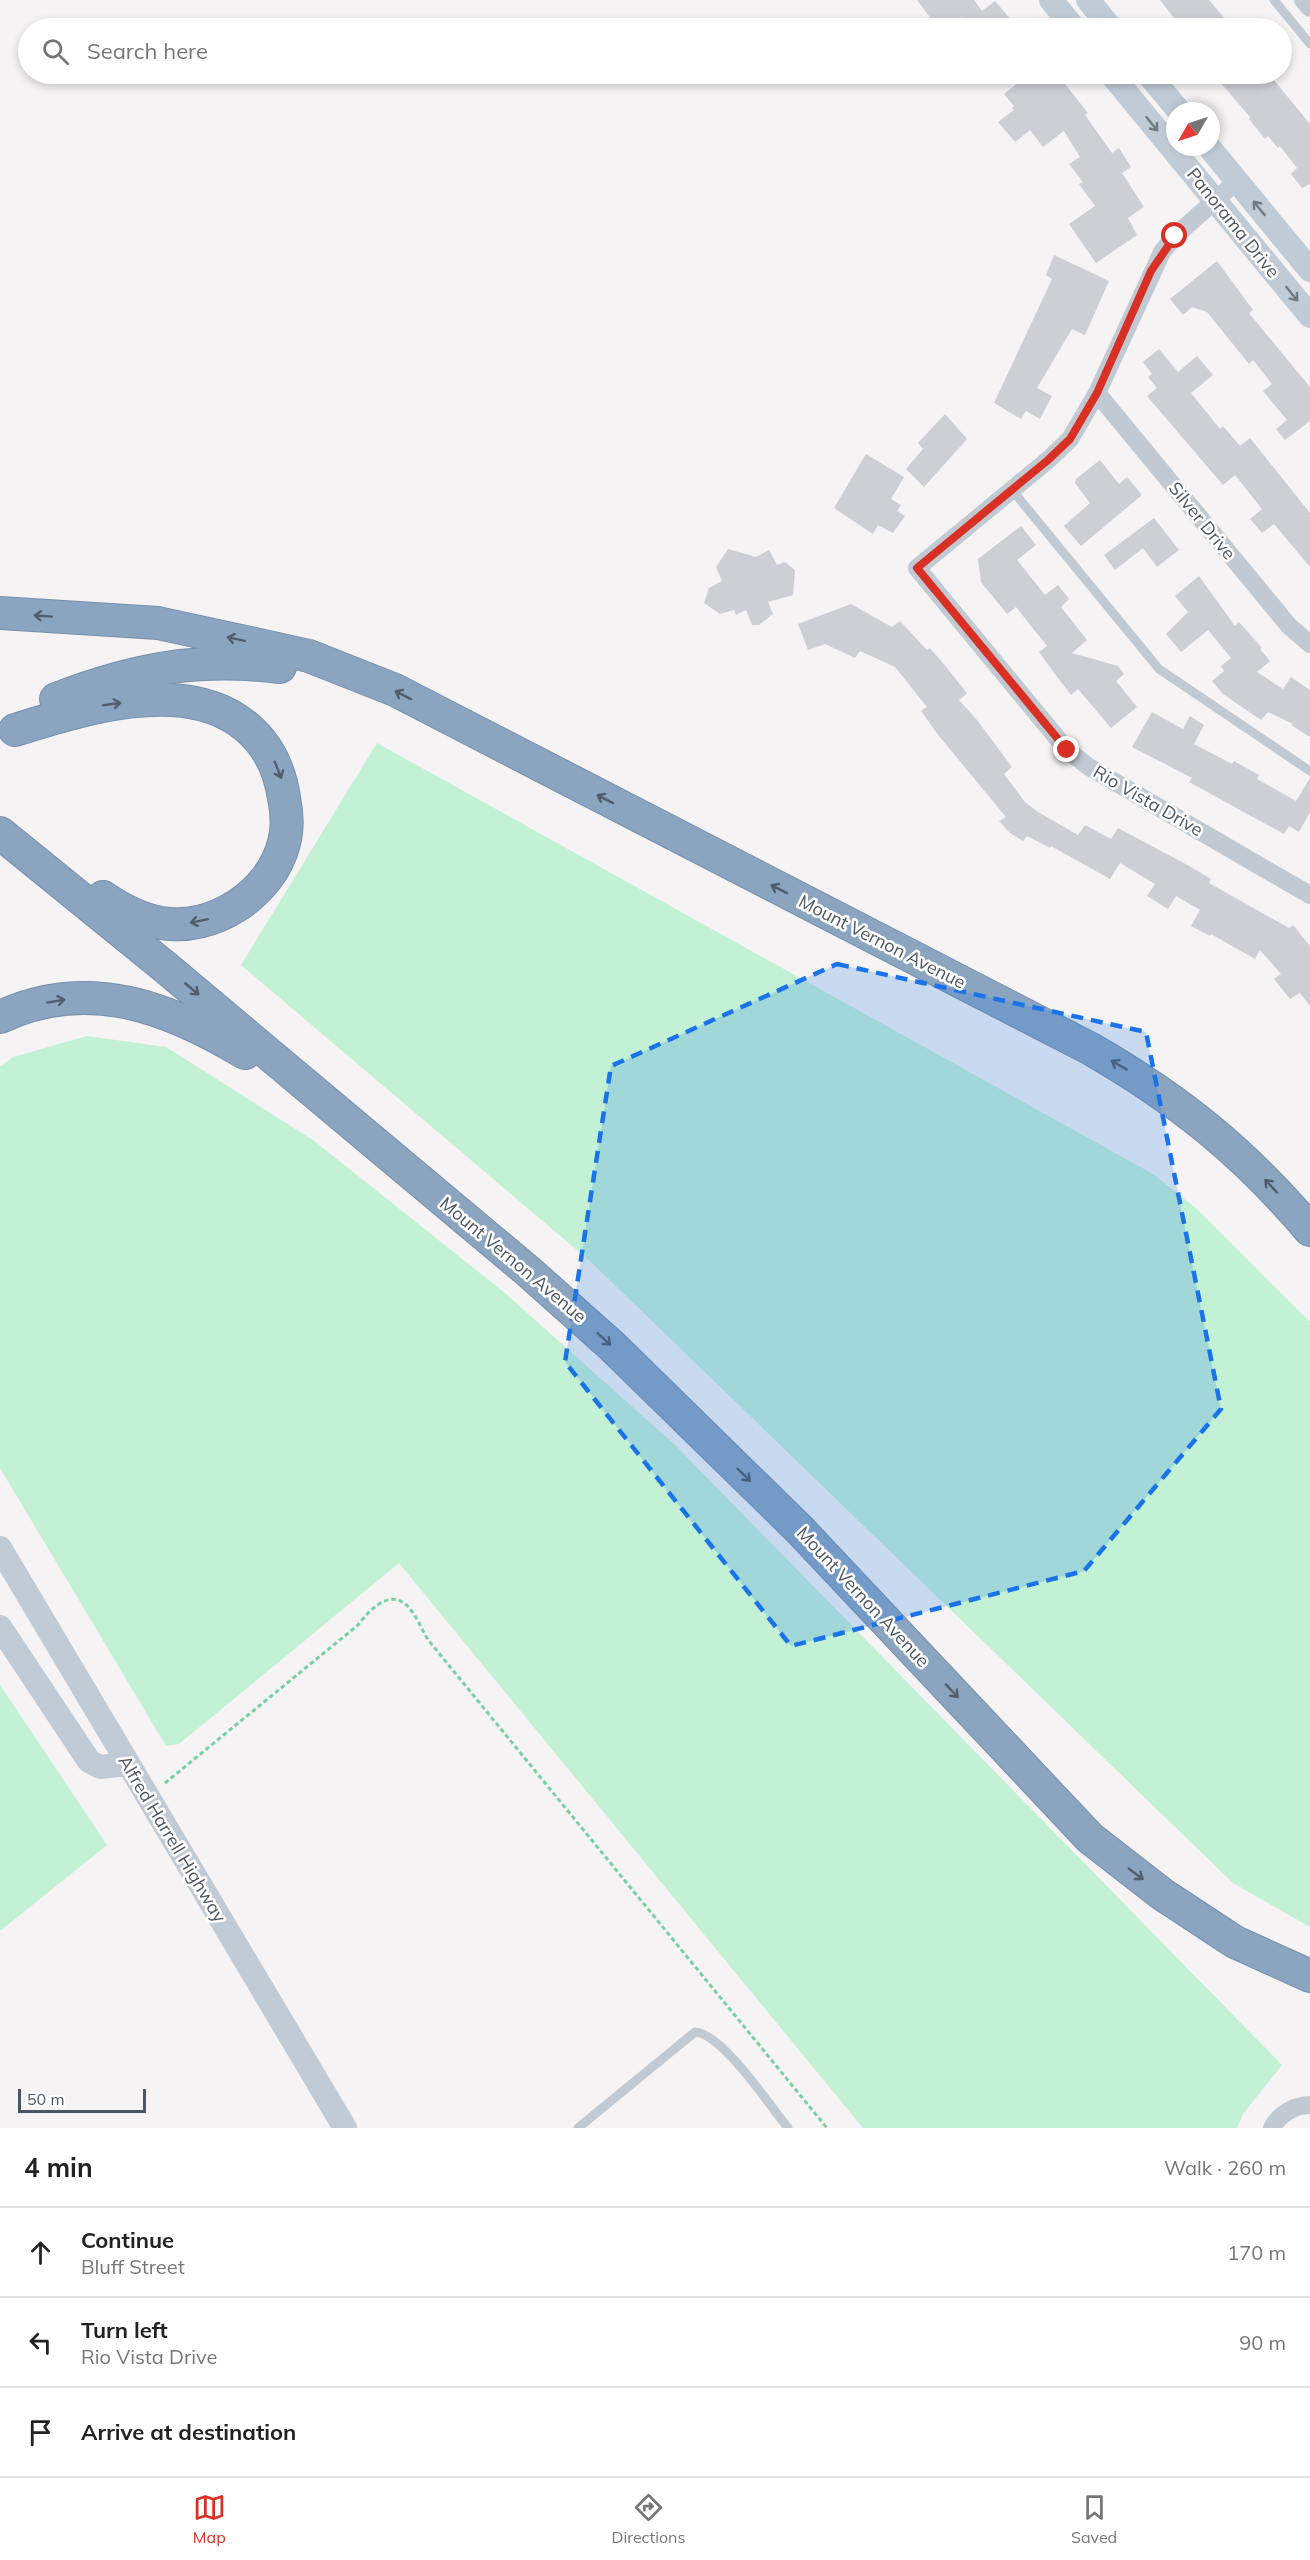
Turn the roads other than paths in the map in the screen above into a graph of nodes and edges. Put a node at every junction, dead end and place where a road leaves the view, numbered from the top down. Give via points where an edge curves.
1 (1051, 0) edge
2 (1088, 0) edge
3 (1274, 0) edge
4 (1304, 0) edge
5 (1310, 8) edge
6 (1066, 18) edge
7 (1103, 18) edge
8 (1289, 18) edge
9 (1292, 22) edge
10 (1310, 44) edge
11 (1119, 84) edge
12 (1156, 84) edge
13 (1171, 102) edge
14 (1216, 156) edge
15 (1237, 181) junction
16 (1215, 201) junction
17 (1310, 270) edge
18 (1310, 316) edge
19 (1097, 393) junction
20 (1012, 490) junction
21 (0, 613) edge
22 (1310, 644) edge
23 (352, 675) junction
24 (8, 734) edge
25 (1310, 771) edge
26 (0, 812) edge
27 (0, 833) edge
28 (1308, 888) edge
29 (0, 1017) edge
30 (432, 1192) junction
31 (1310, 1230) edge
32 (0, 1548) edge
33 (0, 1628) edge
34 (127, 1764) junction
35 (1310, 1976) edge
36 (1310, 2104) edge
37 (345, 2128) edge
38 (578, 2128) edge
39 (788, 2128) edge
40 (1272, 2128) edge

1 - 6 main road
2 - 7 main road
3 - 8 lane
4 - 5 street
9 - 10 lane
11 -> 16 main road, Panorama Drive
12 - 13 main road
14 - 15 main road, Panorama Drive
15 - 16 street
17 -> 15 main road, Panorama Drive
16 -> 18 main road, Panorama Drive
16 - 19 street via 1162,252
19 - 20 street via 1070,439
19 - 22 street, Silver Drive via 1289,626
20 - 25 lane via 1160,669
20 - 28 street, Rio Vista Drive via 917,568 1067,750 1089,767
23 -> 21 highway via 309,656 158,623
23 - 24 highway via 238,662 186,664 121,675 49,702
31 -> 23 highway, Mount Vernon Avenue via 1254,1167 1208,1125 1133,1073 395,690
24 -> 26 highway via 97,706 133,701 173,700 224,713 246,725 265,744 281,774 287,815 284,844 267,878 243,903 215,917 163,924 135,917 105,898
27 -> 30 highway via 165,966
29 -> 30 highway via 72,998 102,998 138,1003 190,1023 278,1073
30 -> 35 highway, Mount Vernon Avenue via 612,1346 800,1530 1090,1838 1162,1894 1235,1942
32 - 34 main road, Alfred Harrell Highway
33 - 34 main road via 89,1761 100,1767
34 - 37 main road, Alfred Harrell Highway
36 - 40 street via 1294,2107
38 - 39 lane via 694,2032 710,2036 729,2055

